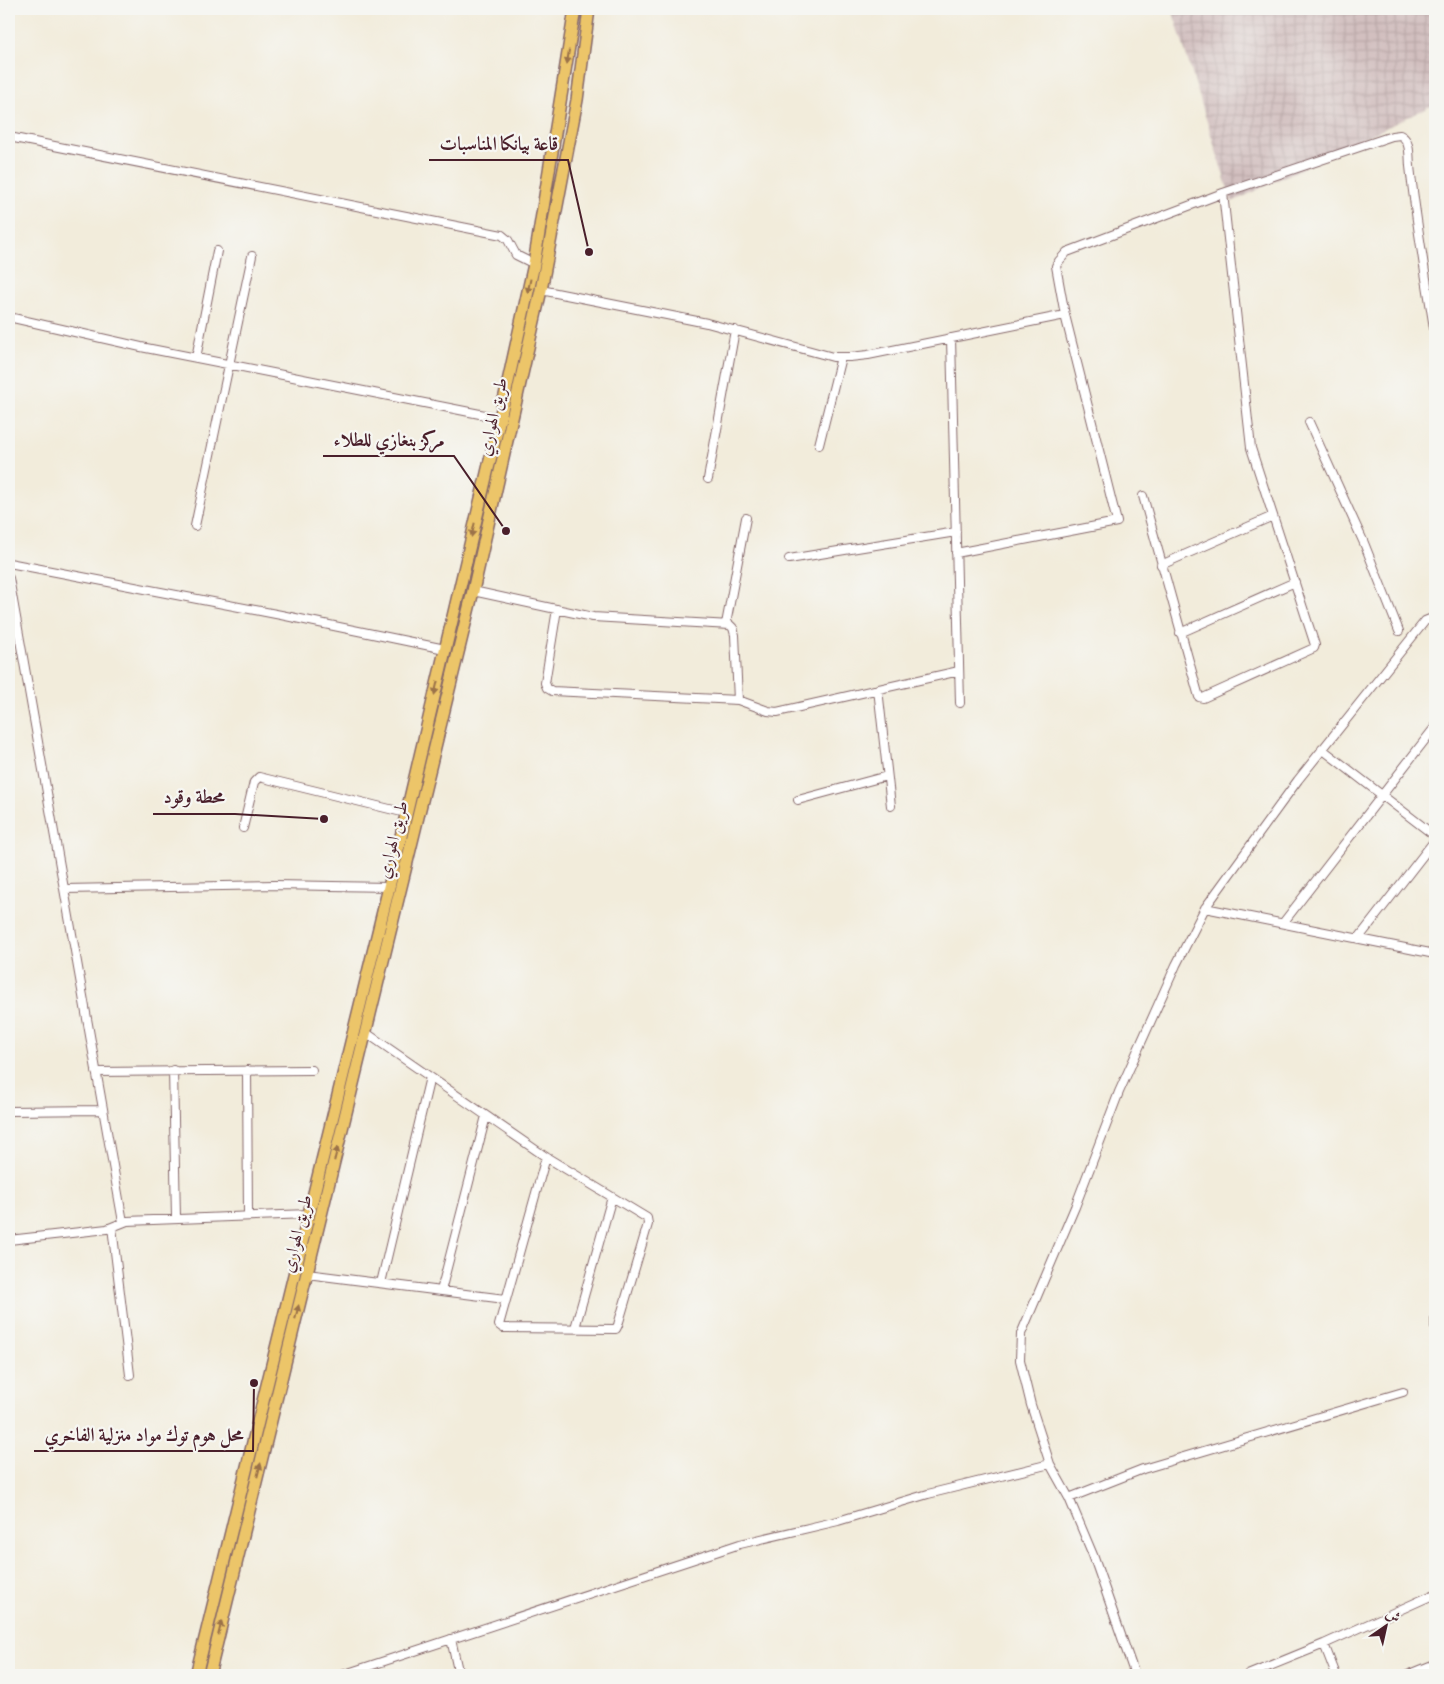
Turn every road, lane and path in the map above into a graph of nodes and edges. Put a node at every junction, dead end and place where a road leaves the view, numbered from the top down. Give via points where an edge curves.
1 (575, 9) edge
2 (589, 9) edge
3 (9, 137) edge
4 (1223, 193) junction
5 (546, 224) junction
6 (217, 251) dead end
7 (252, 256) dead end
8 (534, 264) junction
9 (540, 290) junction
10 (1065, 315) junction
11 (13, 318) dead end
12 (735, 330) junction
13 (1435, 334) edge
14 (951, 338) junction
15 (841, 357) junction
16 (196, 358) junction
17 (230, 364) junction
18 (500, 418) junction
19 (1309, 422) dead end
20 (819, 445) dead end
21 (708, 478) dead end
22 (1143, 496) dead end
23 (1273, 516) junction
24 (746, 518) dead end
25 (195, 526) dead end
26 (956, 532) junction
27 (956, 553) junction
28 (789, 559) dead end
29 (9, 563) edge
30 (1161, 565) junction
31 (9, 578) edge
32 (1295, 582) junction
33 (473, 591) junction
34 (557, 609) junction
35 (1435, 623) edge
36 (726, 624) junction
37 (1399, 631) dead end
38 (1180, 633) junction
39 (446, 649) junction
40 (959, 671) junction
41 (878, 689) junction
42 (738, 700) junction
43 (960, 703) dead end
44 (1435, 727) edge
45 (1322, 749) junction
46 (887, 776) junction
47 (1382, 795) junction
48 (798, 800) dead end
49 (891, 806) dead end
50 (406, 813) junction
51 (242, 828) dead end
52 (1435, 838) edge
53 (389, 887) junction
54 (65, 889) junction
55 (1206, 908) junction
56 (1283, 923) junction
57 (1358, 939) junction
58 (1435, 954) edge
59 (365, 1032) junction
60 (174, 1070) junction
61 (247, 1070) junction
62 (312, 1070) dead end
63 (96, 1072) junction
64 (430, 1077) junction
65 (103, 1110) junction
66 (9, 1111) edge
67 (486, 1116) junction
68 (546, 1157) junction
69 (612, 1196) junction
70 (309, 1214) junction
71 (248, 1215) junction
72 (176, 1218) junction
73 (123, 1222) junction
74 (112, 1227) junction
75 (9, 1240) edge
76 (307, 1274) junction
77 (381, 1283) junction
78 (441, 1291) junction
79 (506, 1298) junction
80 (1435, 1311) edge
81 (1435, 1327) edge
82 (575, 1328) junction
83 (130, 1375) dead end
84 (267, 1382) junction
85 (280, 1385) junction
86 (1402, 1392) dead end
87 (1050, 1464) junction
88 (1069, 1498) junction
89 (1435, 1594) edge
90 (451, 1639) junction
91 (1324, 1644) junction
92 (1435, 1664) edge
93 (196, 1675) edge
94 (209, 1675) edge
95 (342, 1675) edge
96 (459, 1675) edge
97 (1135, 1675) edge
98 (1248, 1675) edge
99 (1336, 1675) edge
100 (1408, 1675) edge

1 -> 5 highway, طريق الهواري
2 - 5 highway, طريق الهواري via 577,100
3 - 8 street via 502,235 516,255
4 - 10 street via 1067,252 1056,266
4 - 13 street via 1392,136 1404,136
4 - 23 street via 1251,448
5 - 8 highway, طريق الهواري
5 - 9 highway, طريق الهواري
6 - 16 street
7 - 17 street
8 -> 18 highway, طريق الهواري
9 - 12 street
9 - 33 highway, طريق الهواري
10 - 14 street
10 - 27 street via 1117,522
11 - 16 street
12 - 15 street
12 - 21 street
14 - 15 street via 868,355
14 - 26 street
15 - 20 street
16 - 17 street
17 - 18 street
17 - 25 street
18 -> 39 highway, طريق الهواري
19 - 37 street via 1364,542
22 - 30 street
23 - 30 street
23 - 32 street
24 - 36 street
26 - 27 street
26 - 28 street
27 - 40 street
29 - 39 street
30 - 38 street
31 - 54 street
32 - 38 street
32 - 38 street via 1314,648 1203,698 1197,695
33 - 34 street
33 - 59 highway, طريق الهواري
34 - 36 street via 593,616
34 - 42 street via 545,683 552,691
35 - 45 street via 1430,619 1425,621
36 - 42 street via 733,628 735,635
39 -> 50 highway, طريق الهواري
40 - 41 street
40 - 43 street
41 - 42 street via 772,712
41 - 46 street
44 - 47 street
45 - 47 street
45 - 55 street
46 - 48 street
46 - 49 street
47 - 52 street
47 - 56 street
50 - 51 street via 259,777 254,782
50 - 53 highway, طريق الهواري
52 - 57 street
53 - 54 street via 247,885
53 - 70 highway, طريق الهواري
54 - 63 street
55 - 56 street
55 - 87 street via 1176,965 1119,1092 1075,1207 1020,1334 1020,1360 1030,1405
56 - 57 street
57 - 58 street
59 - 64 street
76 -> 59 highway, طريق الهواري
60 - 61 street
60 - 63 street
60 - 72 street
61 - 62 street
61 - 71 street
63 - 65 street
64 - 67 street
64 - 77 street
65 - 66 street
65 - 73 street
67 - 68 street
67 - 78 street
68 - 69 street
68 - 79 street
69 - 82 street
69 - 82 street via 644,1215 648,1224 617,1327
70 - 71 street
70 - 84 highway, طريق الهواري
71 - 72 street
72 - 73 street
73 - 74 street
74 - 75 street
74 - 83 street
76 - 77 street
85 -> 76 highway, طريق الهواري
77 - 78 street
78 - 79 street
79 - 82 street via 500,1327
80 - 81 street
84 - 85 highway
84 - 93 highway, طريق الهواري
94 -> 85 highway, طريق الهواري
86 - 88 street via 1143,1469
87 - 88 street
87 - 90 street via 740,1544
88 - 97 street via 1093,1555
89 - 91 street
90 - 95 street
90 - 96 street
91 - 98 street
91 - 99 street
92 - 100 street

